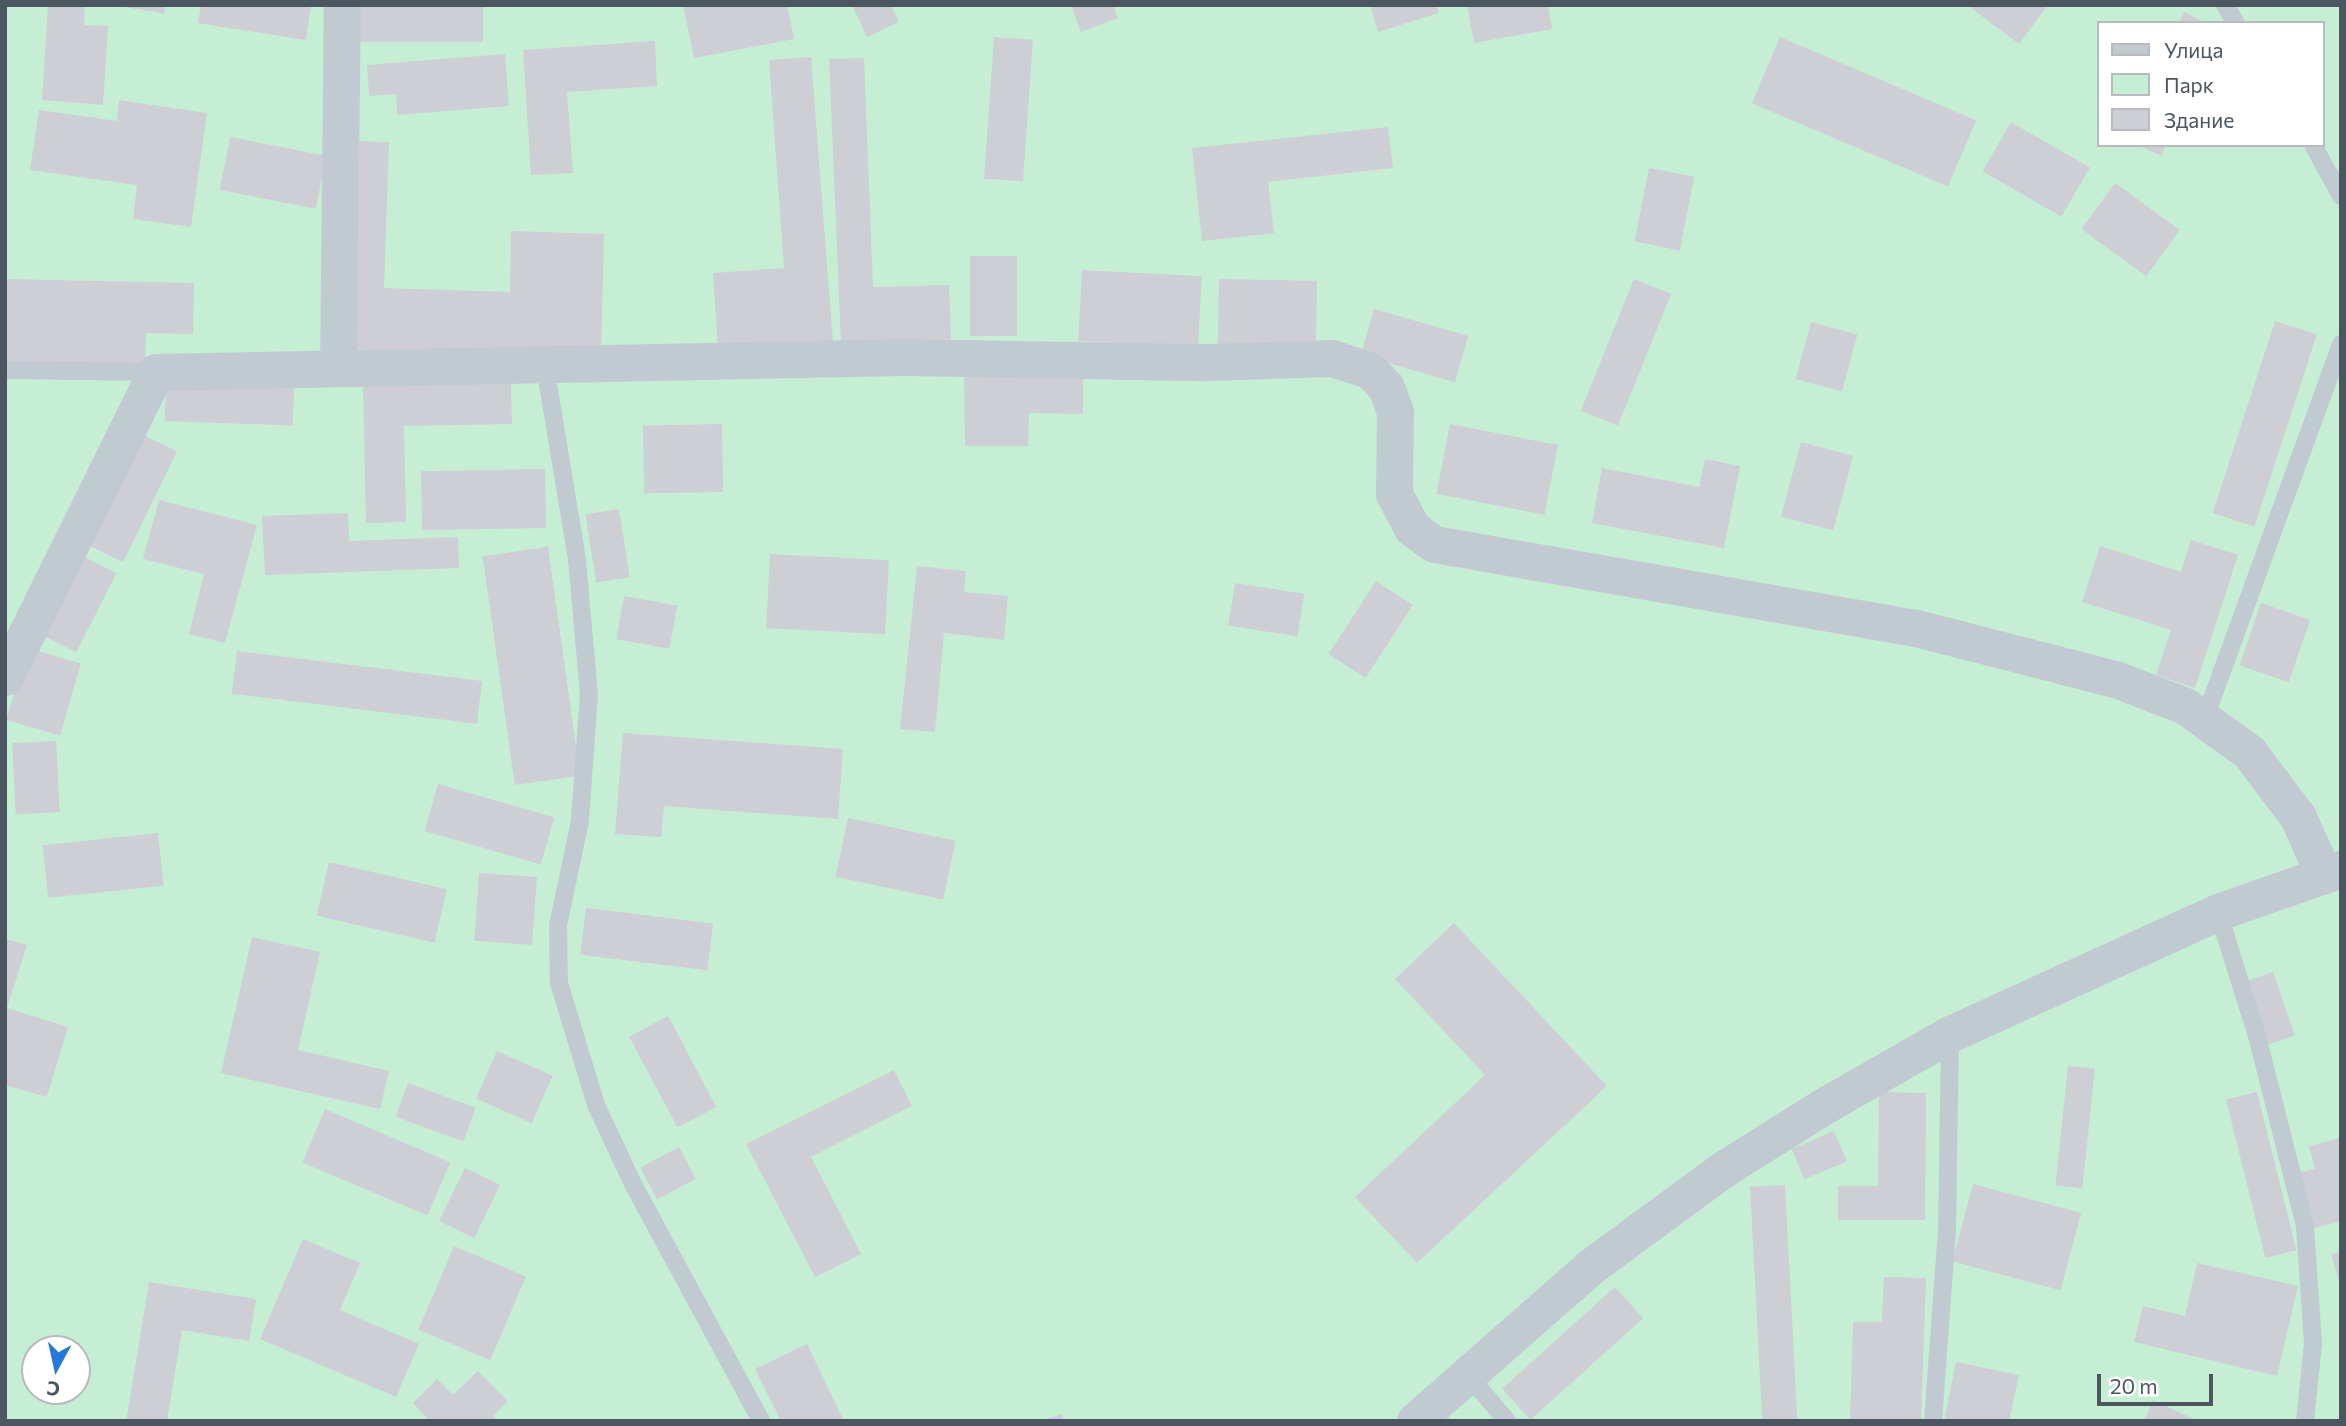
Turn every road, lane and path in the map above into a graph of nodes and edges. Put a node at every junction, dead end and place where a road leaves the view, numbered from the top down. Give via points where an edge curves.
1 (342, 5) edge
2 (2225, 5) edge
3 (2235, 21) edge
4 (2314, 147) edge
5 (2341, 196) edge
6 (2341, 344) edge
7 (545, 366) junction
8 (338, 368) junction
9 (5, 370) edge
10 (156, 373) junction
11 (5, 677) edge
12 (2205, 718) junction
13 (2332, 872) edge
14 (2218, 912) junction
15 (1950, 1034) junction
16 (1469, 1376) junction
17 (761, 1421) edge
18 (1415, 1421) edge
19 (1507, 1421) edge
20 (1933, 1421) edge
21 (2305, 1421) edge

1 - 8 street
2 - 3 lane
4 - 5 lane
6 - 12 lane
7 - 8 street
7 - 12 street via 905,357 1344,359 1370,369 1386,387 1395,412 1394,494 1412,528 1434,544 1916,628 2118,680
7 - 17 lane via 579,573 589,694 580,821 558,925 559,984 596,1105 633,1184
8 - 10 street
9 - 10 lane
10 - 11 street
12 - 13 street via 2249,752 2275,783
13 - 14 street
14 - 15 street
14 - 21 lane via 2257,1036 2305,1226 2313,1345
15 - 16 street via 1722,1170 1590,1267
15 - 20 lane via 1947,1229
16 - 18 street
16 - 19 lane

